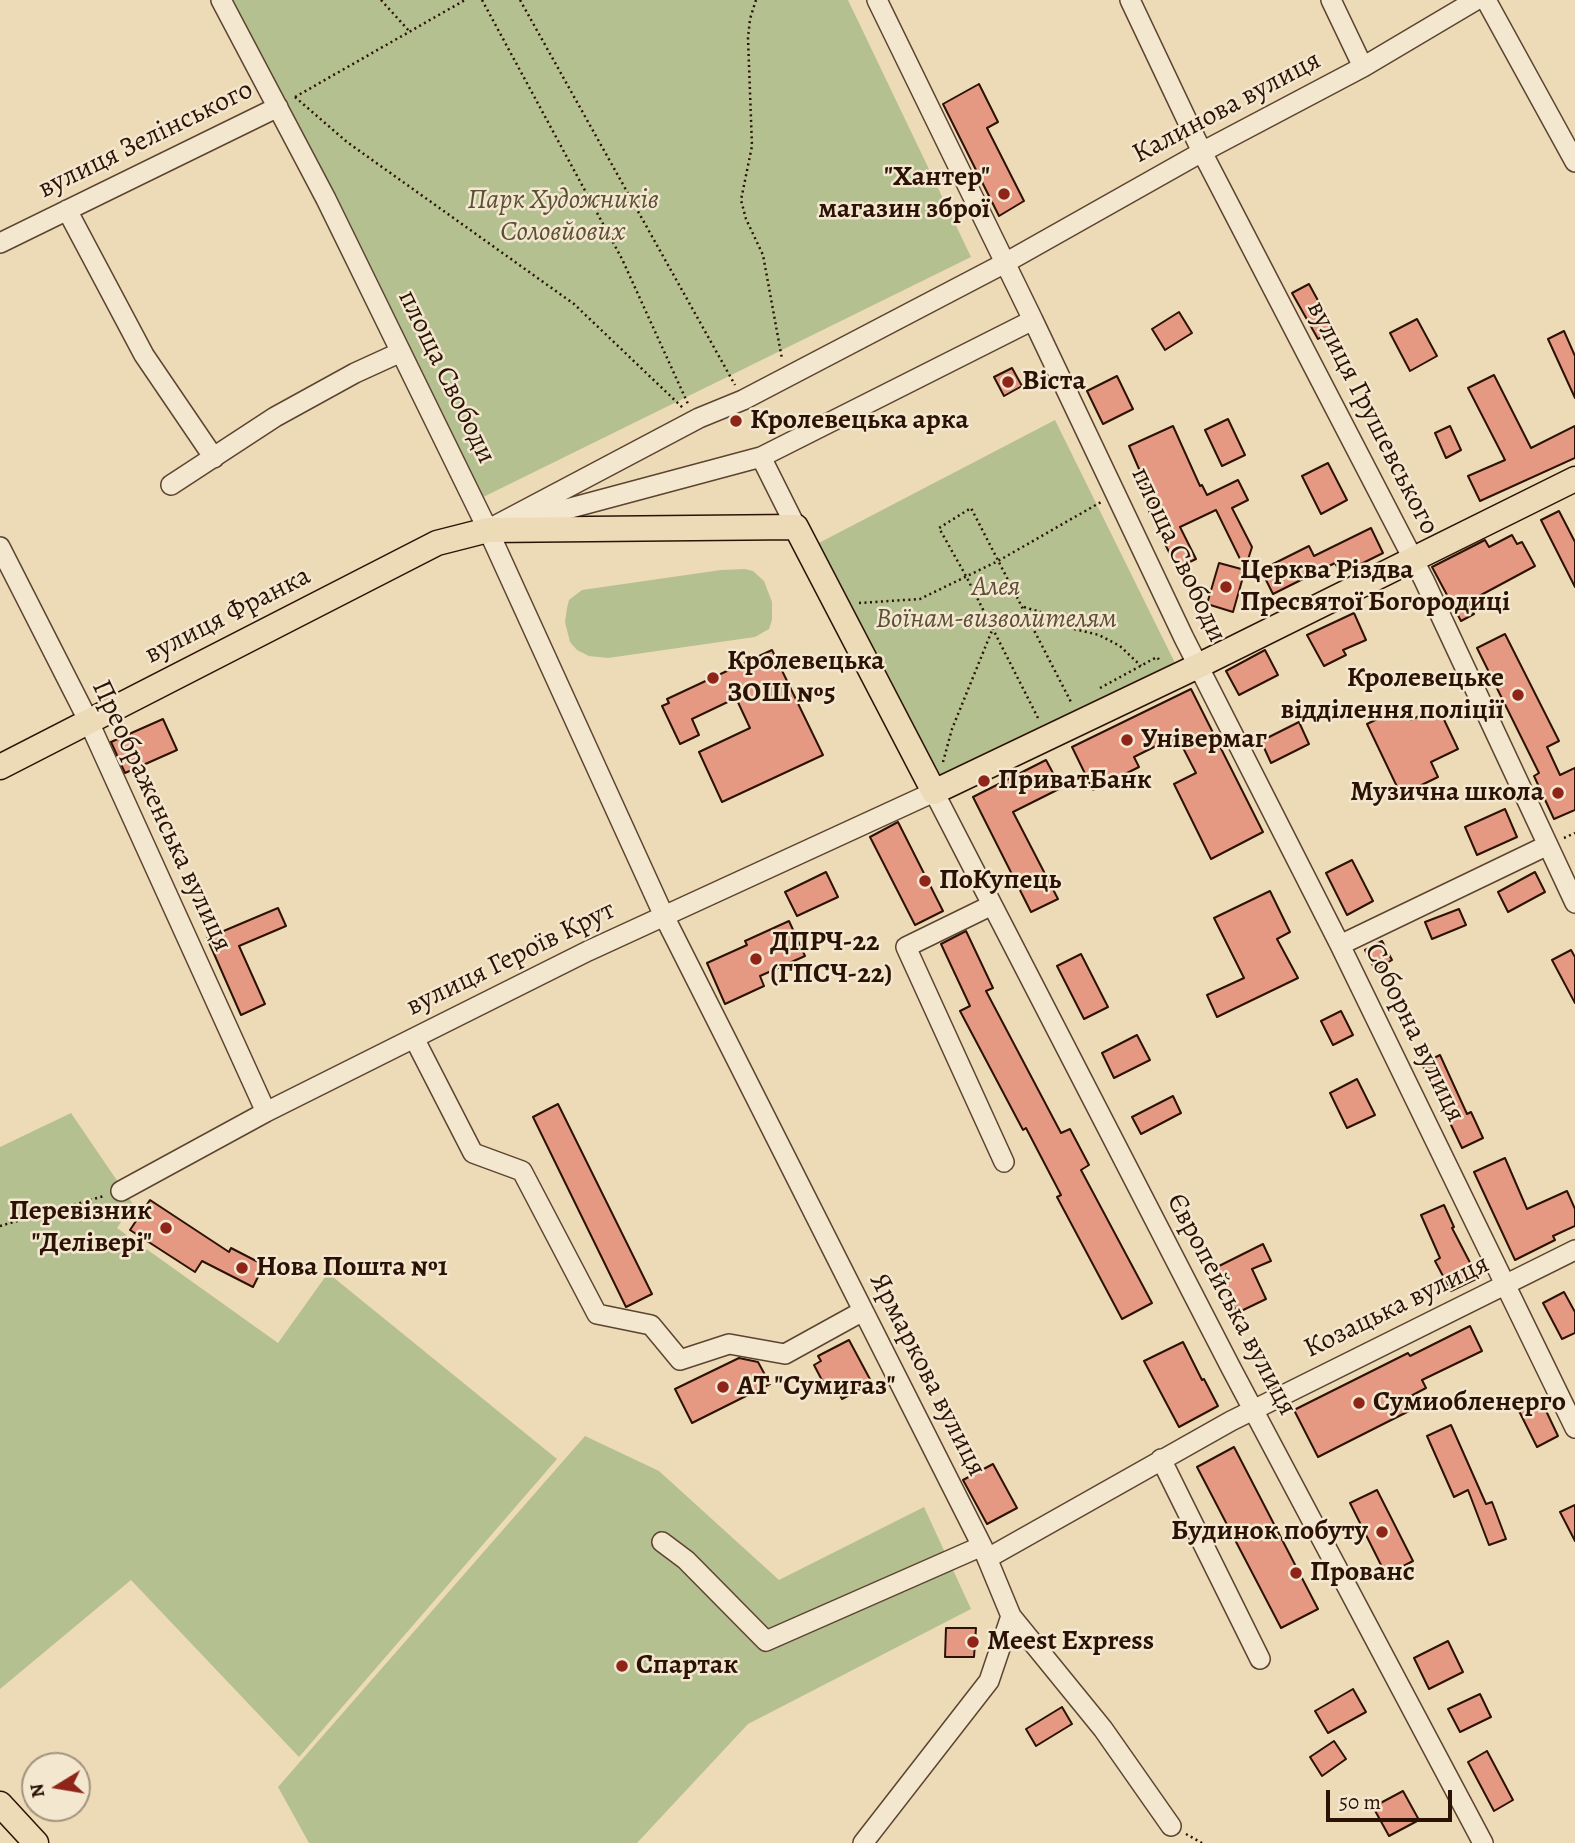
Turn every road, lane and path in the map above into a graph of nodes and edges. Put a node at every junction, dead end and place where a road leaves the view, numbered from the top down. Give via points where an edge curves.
1 (221, 0) edge
2 (381, 0) edge
3 (465, 0) edge
4 (482, 0) edge
5 (520, 0) edge
6 (756, 0) edge
7 (877, 0) edge
8 (1130, 0) edge
9 (1331, 0) edge
10 (1476, 0) edge
11 (1486, 0) edge
12 (410, 32) junction
13 (1363, 67) junction
14 (286, 102) junction
15 (1202, 152) junction
16 (1575, 162) edge
17 (67, 210) junction
18 (0, 243) edge
19 (1005, 263) junction
20 (1033, 320) junction
21 (401, 352) junction
22 (785, 378) junction
23 (743, 400) junction
24 (696, 419) junction
25 (761, 457) junction
26 (214, 458) junction
27 (1575, 479) edge
28 (171, 485) dead end
29 (1116, 494) junction
30 (796, 527) junction
31 (488, 530) junction
32 (0, 547) edge
33 (1414, 559) junction
34 (998, 561) junction
35 (966, 576) junction
36 (837, 606) junction
37 (1022, 607) junction
38 (993, 628) junction
39 (1141, 666) dead end
40 (1198, 666) junction
41 (88, 720) junction
42 (1081, 721) junction
43 (1048, 737) junction
44 (0, 767) edge
45 (934, 792) junction
46 (1548, 845) junction
47 (1575, 902) edge
48 (992, 905) junction
49 (664, 916) junction
50 (1340, 945) junction
51 (414, 1038) junction
52 (265, 1112) junction
53 (1004, 1162) dead end
54 (121, 1191) joint
55 (0, 1226) edge
56 (1575, 1250) edge
57 (1505, 1284) junction
58 (863, 1311) junction
59 (1255, 1410) junction
60 (1575, 1428) edge
61 (1161, 1460) junction
62 (662, 1542) dead end
63 (985, 1552) junction
64 (1011, 1616) junction
65 (1260, 1659) dead end
66 (0, 1804) edge
67 (1171, 1826) dead end
68 (1482, 1842) edge
69 (36, 1843) edge
70 (863, 1843) edge

1 - 14 street, площа Свободи
2 - 12 path
3 - 12 path
4 - 24 path via 622,259
5 - 23 path
6 - 22 path via 748,38 752,146 741,200 763,255
7 - 19 street, площа Свободи
8 - 15 street, вулиця Грушевського
9 - 13 street
10 - 13 street, Калинова вулиця
11 - 16 street
12 - 14 path
13 - 15 street, Калинова вулиця
14 - 17 street, вулиця Зелінського
14 - 21 street, площа Свободи
14 - 24 path via 574,304
15 - 19 street, Калинова вулиця
15 - 33 street, вулиця Грушевського
17 - 18 street, вулиця Зелінського
17 - 26 street via 144,355
19 - 20 street, площа Свободи
19 - 22 street, Калинова вулиця
20 - 25 street
20 - 29 street, площа Свободи
21 - 26 street via 275,416
21 - 31 street, площа Свободи
22 - 23 street, Калинова вулиця
23 - 24 street, Калинова вулиця
24 - 31 street, Калинова вулиця
25 - 30 street
25 - 31 street
26 - 28 street
27 - 33 main road
29 - 34 path
29 - 40 street, площа Свободи
30 - 31 main road, вулиця Франка
30 - 36 main road
31 - 41 main road, вулиця Франка via 437,543
31 - 49 street, площа Свободи
32 - 41 street, Преображенська вулиця
33 - 40 main road
33 - 46 street, вулиця Грушевського
34 - 35 path
34 - 35 path via 971,508 939,528
34 - 37 path
35 - 36 path via 920,599
35 - 38 path
36 - 45 main road
37 - 39 path via 1099,635
37 - 42 path
38 - 43 path
38 - 45 path via 952,729
40 - 42 main road, площа Свободи
40 - 50 street, Соборна вулиця
41 - 44 main road, вулиця Франка
41 - 52 street, Преображенська вулиця
42 - 43 main road, площа Свободи
43 - 45 main road, площа Свободи
45 - 48 street, Європейська вулиця
45 - 49 street, вулиця Героїв Крут
46 - 47 street, вулиця Грушевського
46 - 50 street
48 - 53 street via 906,947
48 - 59 street, Європейська вулиця
49 - 51 street, вулиця Героїв Крут
49 - 58 street, Ярмаркова вулиця
50 - 57 street, Соборна вулиця
51 - 52 street, вулиця Героїв Крут
51 - 58 street via 473,1153 522,1171 597,1314 651,1325 680,1360 729,1344 785,1354
52 - 54 street, вулиця Героїв Крут
54 - 55 path
56 - 57 street, Козацька вулиця
57 - 59 street, Козацька вулиця
57 - 60 street, Соборна вулиця
58 - 63 street, Ярмаркова вулиця
59 - 61 street, Козацька вулиця
59 - 68 street, Європейська вулиця
61 - 63 street, Козацька вулиця
61 - 65 street
62 - 63 street, Козацька вулиця via 686,1560 766,1641
63 - 64 street, Ярмаркова вулиця
64 - 67 street, Ярмаркова вулиця via 1103,1729
64 - 70 street via 989,1681
66 - 69 main road

